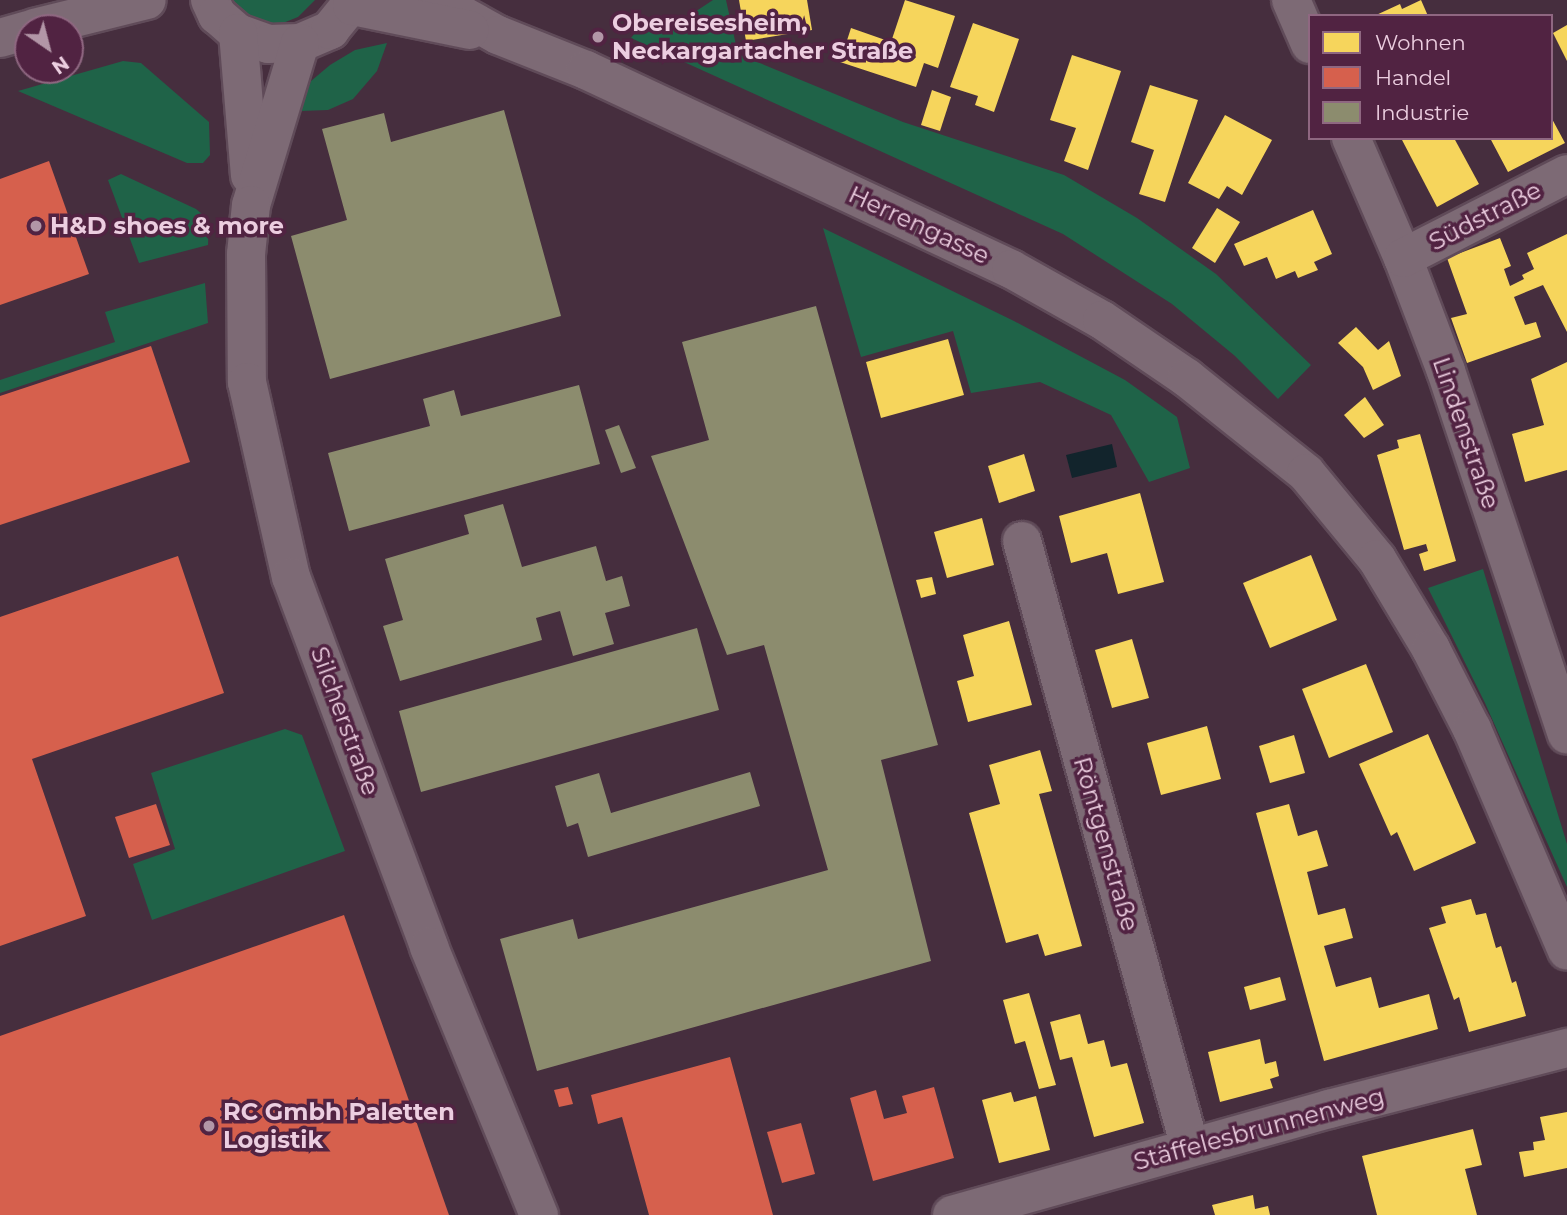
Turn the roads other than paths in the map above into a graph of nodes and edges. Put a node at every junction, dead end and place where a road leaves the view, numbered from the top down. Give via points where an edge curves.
1 (147, 0) edge
2 (209, 0) edge
3 (435, 0) edge
4 (1291, 0) edge
5 (353, 3) edge
6 (84, 16) edge
7 (238, 33) junction
8 (498, 35) junction
9 (1308, 39) edge
10 (300, 43) junction
11 (1352, 140) edge
12 (1567, 174) edge
13 (251, 205) junction
14 (1403, 258) junction
15 (1021, 541) dead end
16 (1567, 734) edge
17 (1567, 951) edge
18 (1567, 1048) edge
19 (1190, 1147) junction
20 (539, 1215) edge
21 (953, 1215) edge

1 - 6 street
2 - 7 street
3 - 8 street
4 - 9 street
5 - 8 street
5 - 10 street via 330,30
7 - 10 street via 268,44
7 - 13 street, Silcherstraße
8 - 17 street, Herrengasse via 586,70 1011,269 1155,356 1306,473 1377,559 1431,649 1472,729
10 - 13 street, Silcherstraße
11 - 14 street, Lindenstraße
12 - 14 street, Südstraße
13 - 20 street, Silcherstraße via 246,254 247,382 291,577 429,947
14 - 16 street, Lindenstraße via 1446,371
15 - 19 street, Röntgenstraße
18 - 19 street, Stäffelesbrunnenweg
19 - 21 street, Stäffelesbrunnenweg

